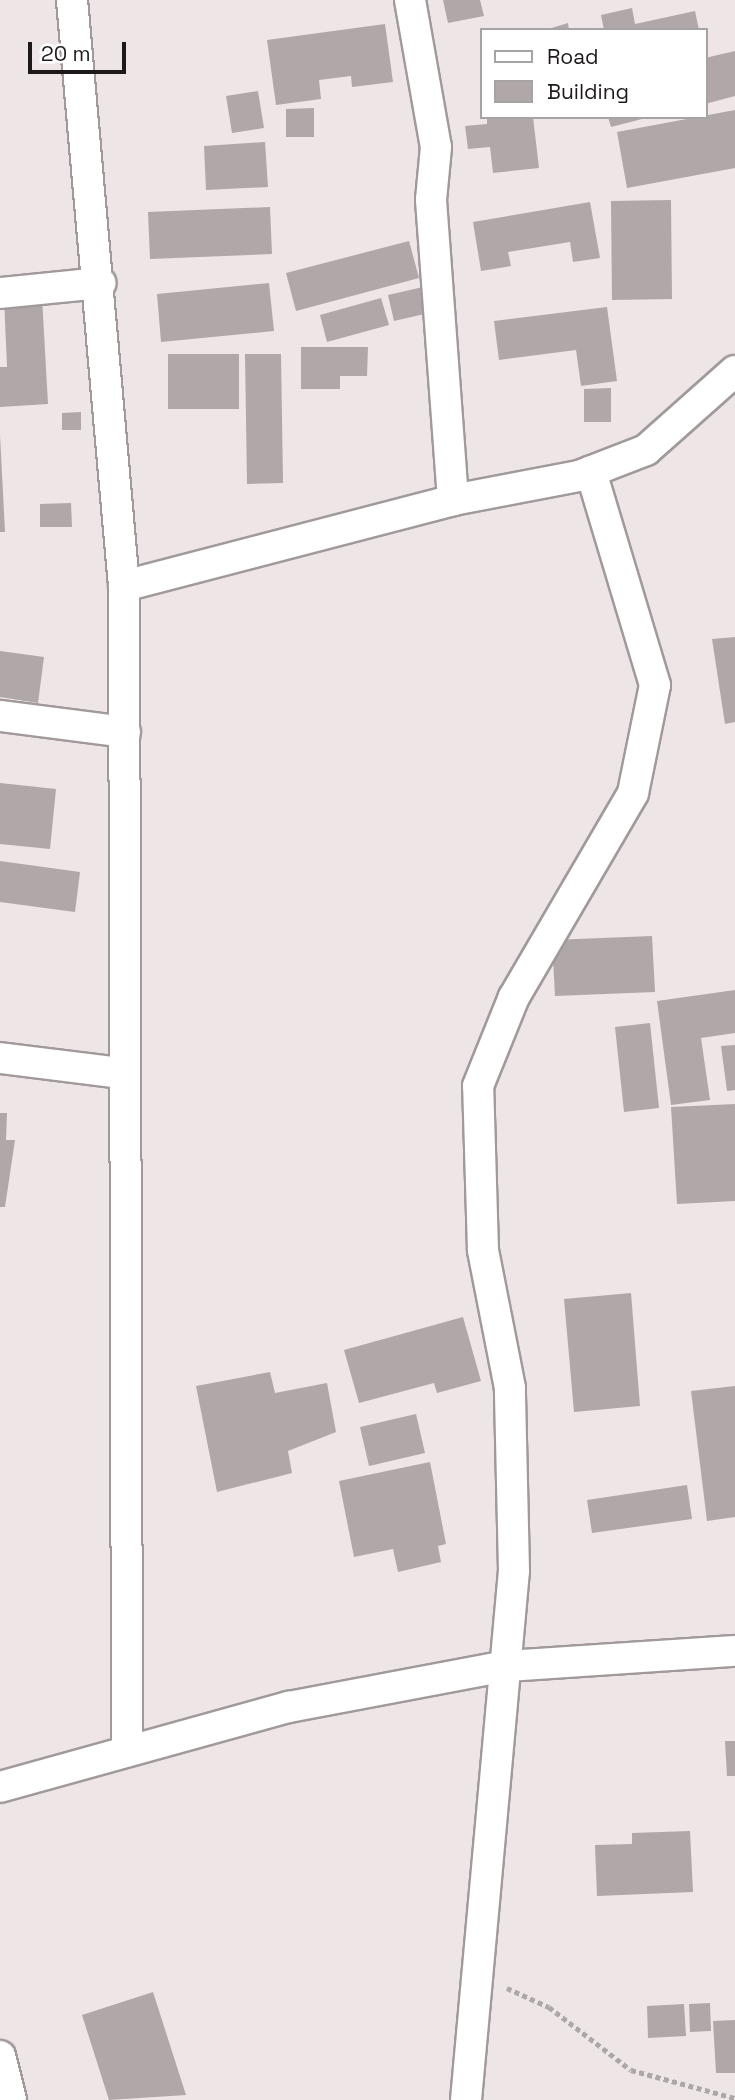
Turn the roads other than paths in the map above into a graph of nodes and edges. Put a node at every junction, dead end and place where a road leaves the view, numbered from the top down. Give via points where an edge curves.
1 (72, 0) edge
2 (410, 0) edge
3 (101, 283) junction
4 (0, 293) edge
5 (735, 371) edge
6 (591, 471) junction
7 (453, 500) junction
8 (124, 586) junction
9 (0, 716) edge
10 (125, 732) junction
11 (0, 1058) edge
12 (121, 1073) junction
13 (735, 1651) edge
14 (507, 1666) junction
15 (127, 1749) junction
16 (0, 1787) edge
17 (0, 2056) edge
18 (10, 2100) edge
19 (466, 2100) edge

1 - 3 street
2 - 7 street via 436,147 431,200
3 - 4 street
3 - 8 street
5 - 6 street via 646,450
6 - 7 street
6 - 14 street via 655,685 633,793 514,997 478,1086 482,1250 510,1388 514,1571
7 - 8 street
8 - 10 street
9 - 10 street
10 - 12 street
11 - 12 street
12 - 15 street
13 - 14 street
14 - 15 street via 289,1707
14 - 19 street
15 - 16 street
17 - 18 street

